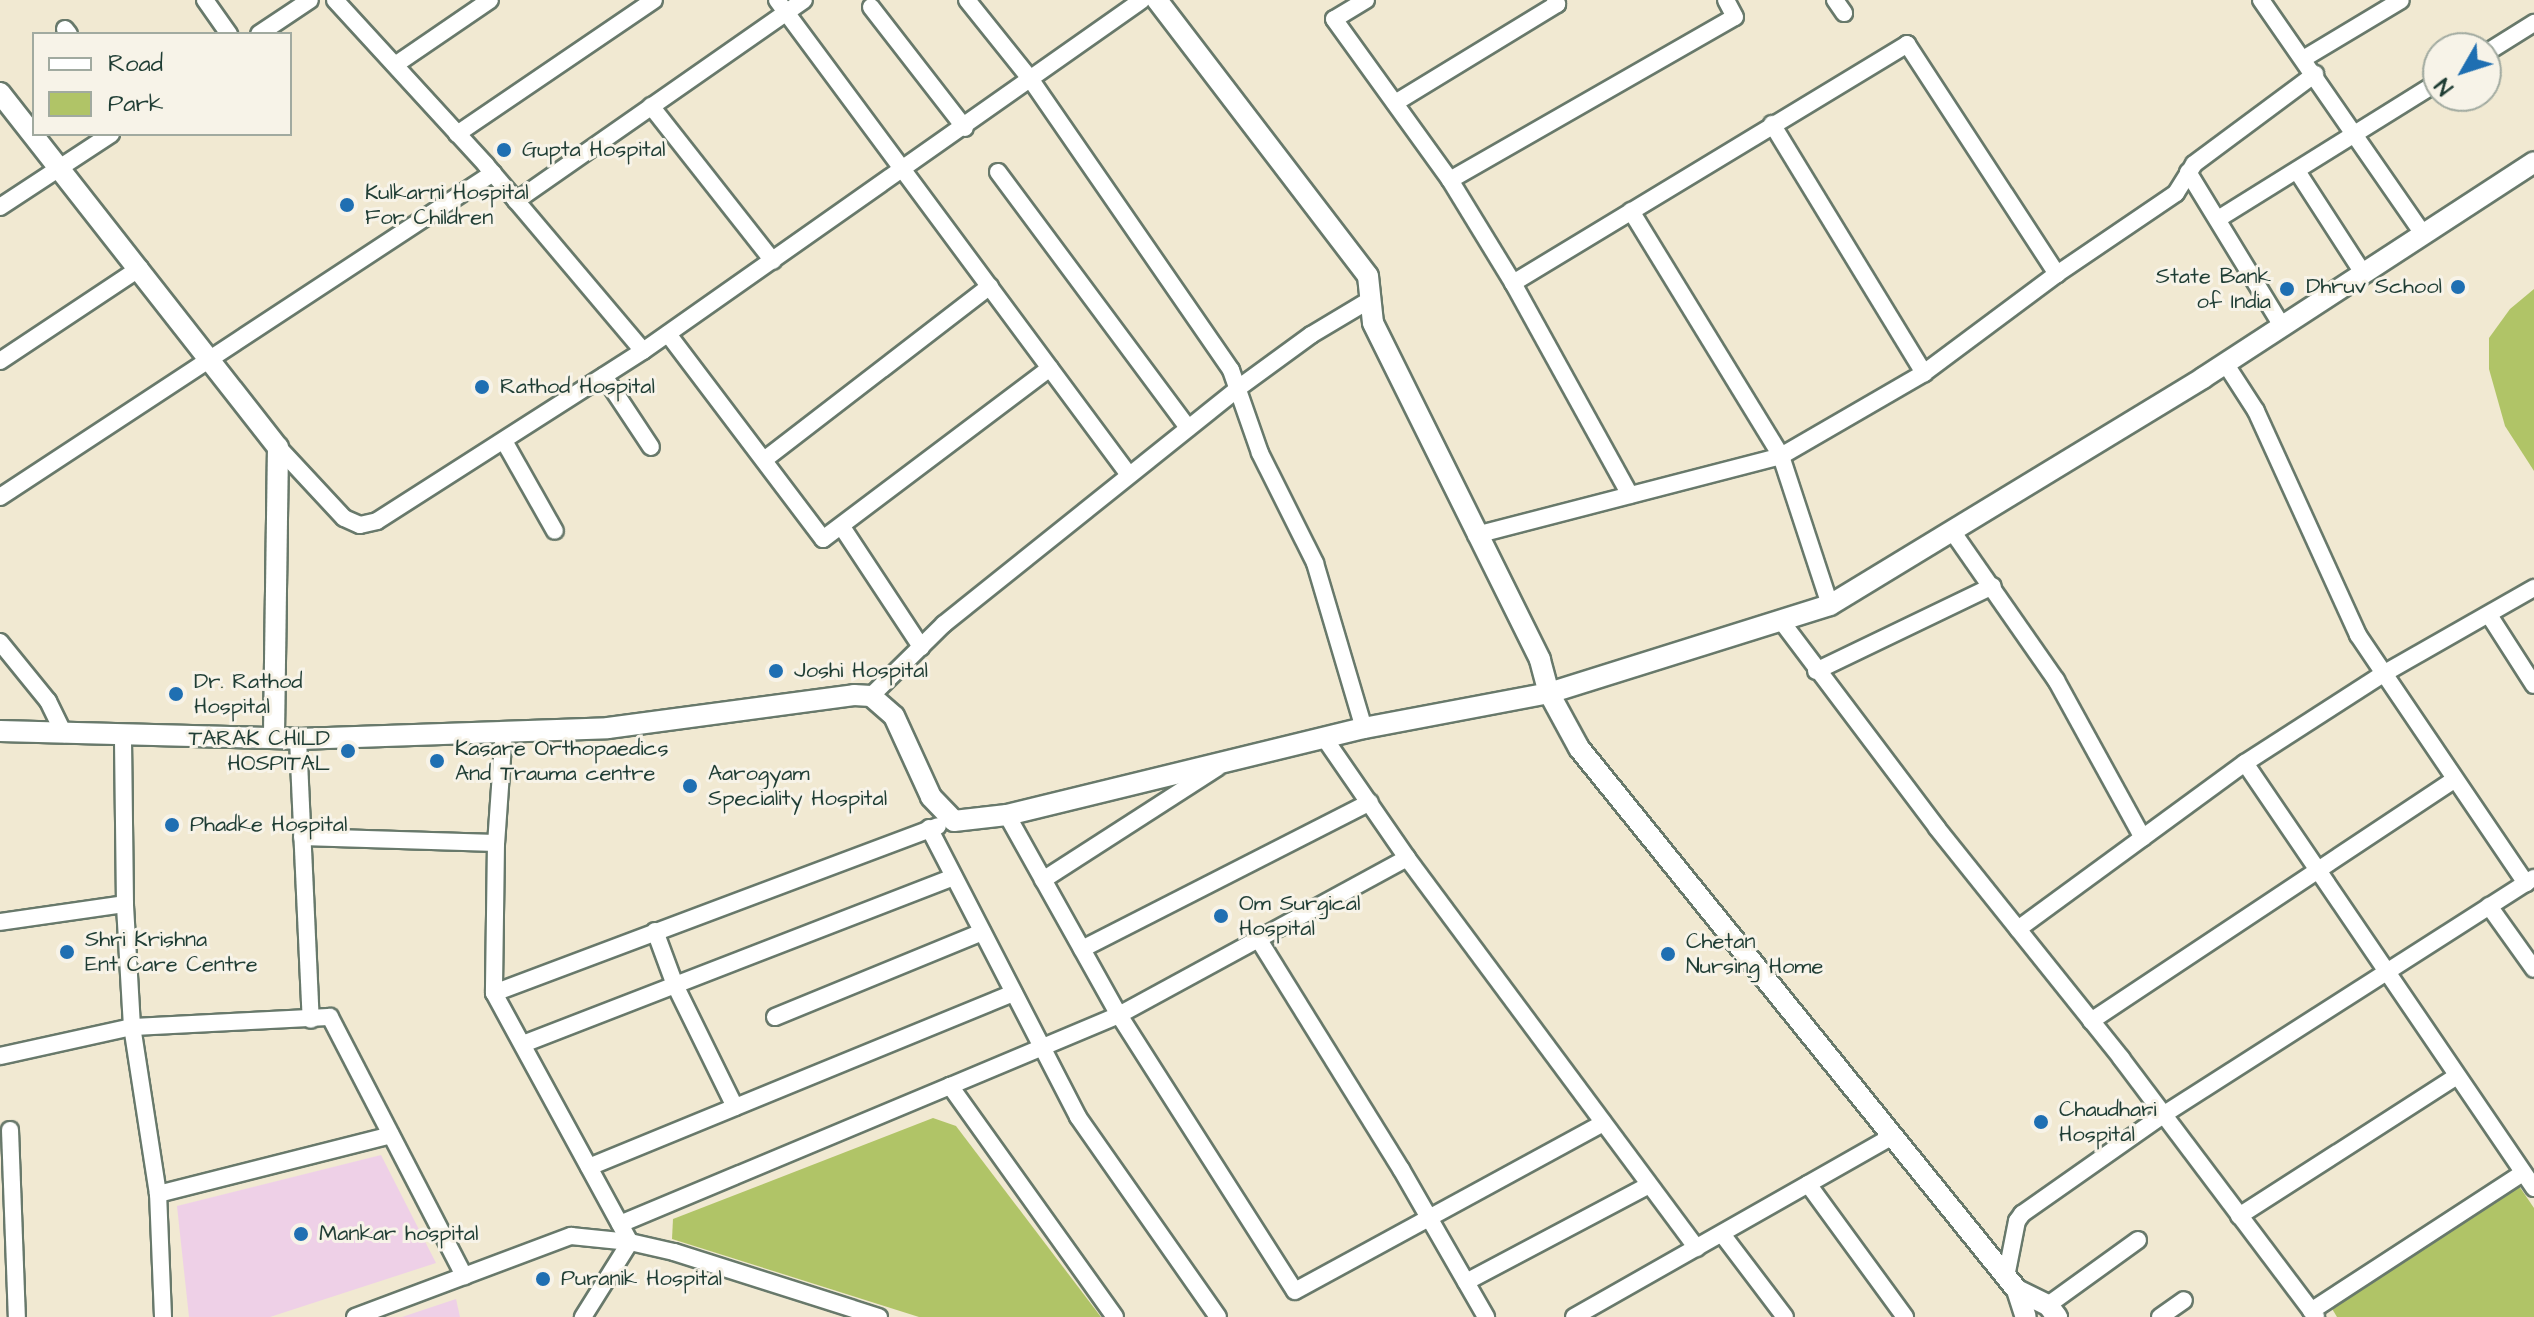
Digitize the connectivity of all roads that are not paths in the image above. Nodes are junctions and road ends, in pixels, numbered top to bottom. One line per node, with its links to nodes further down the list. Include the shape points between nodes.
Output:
1 (205, 0): 18 (street)
2 (310, 0): 19 (street)
3 (335, 0): 22 (street)
4 (490, 0): 22 (street)
5 (654, 0): 33 (street)
6 (804, 0): 15 (street)
7 (967, 0): 24 (street)
8 (1142, 0): 24 (street)
9 (1157, 0): 55 (street, via 1368,276)
10 (1366, 0): 27 (street, via 1334,19)
11 (1726, 0): 43 (street, via 1735,17)
12 (2261, 0): 21 (street)
13 (2401, 0): 21 (street)
14 (1559, 1): 27 (street)
15 (782, 6): 28 (street); 38 (street)
16 (871, 7): 30 (street)
17 (2534, 23): 20 (street)
18 (228, 32)
19 (262, 32)
20 (2502, 43)
21 (2303, 59): 23 (street)
22 (395, 65): 33 (street)
23 (2315, 74): 31 (street); 41 (street)
24 (1031, 80): 30 (street); 65 (street, via 1231,370)
25 (2422, 92): 31 (street)
26 (0, 93): 32 (street)
27 (1395, 103): 43 (street)
28 (651, 106): 44 (street); 49 (street)
29 (1772, 124): 46 (street); 52 (street, via 1907,44); 63 (street)
30 (965, 128): 38 (street)
31 (2356, 132): 39 (street); 48 (street)
32 (32, 134)
33 (457, 134): 42 (street)
34 (34, 136): 37 (street)
35 (108, 136): 37 (street)
36 (2534, 162): 48 (street)
37 (59, 168): 45 (street); 50 (street)
38 (904, 170): 49 (street); 54 (street)
39 (2297, 171): 47 (street); 51 (street)
40 (998, 172): 66 (street)
41 (2188, 172): 47 (street); 52 (street, via 2176,193)
42 (493, 173): 44 (street); 59 (street)
43 (1450, 180): 53 (street)
44 (516, 201): 58 (street)
45 (0, 207)
46 (1631, 211): 53 (street); 70 (street)
47 (2218, 219): 56 (street)
48 (2423, 234): 51 (street)
49 (773, 261): 57 (street)
50 (140, 268): 59 (street); 60 (street)
51 (2363, 273): 56 (street)
52 (2057, 274): 63 (street)
53 (1513, 283): 73 (street)
54 (990, 286): 62 (street); 71 (street)
55 (1368, 301): 65 (street); 78 (street, via 1373,323)
56 (2282, 326): 61 (street)
57 (668, 334): 58 (street); 71 (street)
58 (643, 351): 64 (street)
59 (211, 360): 68 (street); 74 (street)
60 (0, 361)
61 (2225, 363): 77 (street); 87 (street, via 2256,411 2358,635)
62 (1050, 368): 72 (street); 75 (street)
63 (1924, 373): 70 (street)
64 (604, 376): 67 (street); 69 (street)
65 (1237, 389): 66 (street); 91 (street, via 1260,453 1315,563)
66 (1188, 428): 72 (street)
67 (504, 441): 68 (street, via 377,521 360,525 344,518); 76 (street)
68 (278, 447): 96 (street)
69 (651, 447)
70 (1781, 456): 73 (street); 81 (street)
71 (764, 460): 75 (street, via 820,537 826,539)
72 (1129, 475): 85 (street)
73 (1630, 495): 78 (street)
74 (0, 497)
75 (842, 527): 85 (street)
76 (555, 531)
77 (1952, 531): 79 (street); 81 (street)
78 (1476, 535): 89 (street, via 1540,660)
79 (1993, 586): 86 (street); 107 (street, via 2056,680)
80 (2534, 588): 82 (street)
81 (1830, 605): 83 (street)
82 (2489, 615): 87 (street); 88 (street)
83 (1782, 622): 86 (street); 89 (street)
84 (0, 642): 94 (street, via 48,701)
85 (921, 647): 90 (street)
86 (1816, 671): 117 (street)
87 (2383, 674): 99 (street); 101 (street)
88 (2534, 685)
89 (1549, 693): 91 (street); 142 (street, via 1579,748)
90 (871, 696): 92 (street, via 608,728); 104 (street, via 894,716 931,797)
91 (1364, 728): 98 (street)
92 (504, 730): 97 (street); 108 (street)
93 (0, 731): 94 (street)
94 (64, 734): 95 (street)
95 (123, 736): 96 (street); 114 (street)
96 (274, 738): 97 (street)
97 (298, 739): 106 (street)
98 (1325, 739): 100 (street); 102 (street)
99 (2245, 763): 107 (street); 110 (street)
100 (1218, 767): 103 (street); 112 (street)
101 (2454, 780): 110 (street); 113 (street)
102 (1370, 802): 109 (street); 121 (street)
103 (1007, 815): 104 (street); 112 (street)
104 (954, 821): 105 (street)
105 (929, 828): 111 (street); 118 (street)
106 (302, 837): 108 (street); 129 (street)
107 (2143, 838): 117 (street)
108 (496, 843): 125 (street)
109 (1407, 858): 120 (street); 139 (street)
110 (2320, 870): 123 (street); 130 (street)
111 (954, 877): 119 (street); 124 (street)
112 (1043, 880): 121 (street)
113 (2530, 881): 115 (street)
114 (125, 904): 116 (street); 131 (street)
115 (2489, 906): 122 (street); 123 (street)
116 (0, 922)
117 (2018, 929): 130 (street)
118 (655, 931): 124 (street); 125 (street)
119 (982, 932): 126 (street); 128 (street)
120 (1259, 940): 127 (street); 151 (street)
121 (1082, 949): 127 (street)
122 (2534, 969)
123 (2389, 973): 135 (street); 138 (street)
124 (675, 985): 132 (street); 137 (street)
125 (494, 993): 132 (street)
126 (1014, 993): 133 (street); 137 (street)
127 (1119, 1015): 133 (street); 151 (street, via 1295,1291)
128 (775, 1017)
129 (311, 1020): 131 (street); 141 (street, via 330,1017)
130 (2091, 1021): 138 (street)
131 (132, 1027): 134 (street); 148 (street)
132 (523, 1044): 143 (street)
133 (1043, 1046): 136 (street); 171 (street, via 1078,1117)
134 (0, 1056)
135 (2457, 1076): 144 (street); 150 (street)
136 (950, 1086): 152 (street); 170 (street)
137 (735, 1107): 143 (street)
138 (2163, 1115): 150 (street); 159 (street, via 2019,1217)
139 (1603, 1123): 146 (street); 151 (street)
140 (10, 1130): 149 (street)
141 (391, 1135): 148 (street); 157 (street)
142 (1892, 1136): 145 (street); 159 (street)
143 (589, 1167): 152 (street)
144 (2523, 1173): 147 (street); 164 (street)
145 (1808, 1184): 153 (street); 175 (street)
146 (1649, 1185): 156 (street); 158 (street)
147 (2534, 1188)
148 (158, 1194): 166 (street)
149 (6, 1204): 165 (street)
150 (2239, 1216): 164 (street)
151 (1430, 1220): 158 (street)
152 (620, 1224): 155 (street)
153 (1722, 1234): 156 (street); 174 (street)
154 (2138, 1240): 161 (street)
155 (630, 1242): 157 (street, via 571,1236); 162 (street); 168 (street)
156 (1697, 1248): 163 (street)
157 (464, 1276): 167 (street)
158 (1466, 1282): 172 (street)
159 (2012, 1284): 161 (street); 176 (street)
160 (2184, 1300): 177 (street)
161 (2052, 1311)
162 (851, 1312): 169 (street)
163 (1580, 1314): 173 (street)
164 (2313, 1314)
165 (17, 1317)
166 (163, 1317)
167 (355, 1317)
168 (583, 1317)
169 (879, 1317)
170 (1115, 1317)
171 (1218, 1317)
172 (1486, 1317)
173 (1606, 1317)
174 (1785, 1317)
175 (1905, 1317)
176 (2026, 1317)
177 (2160, 1317)

